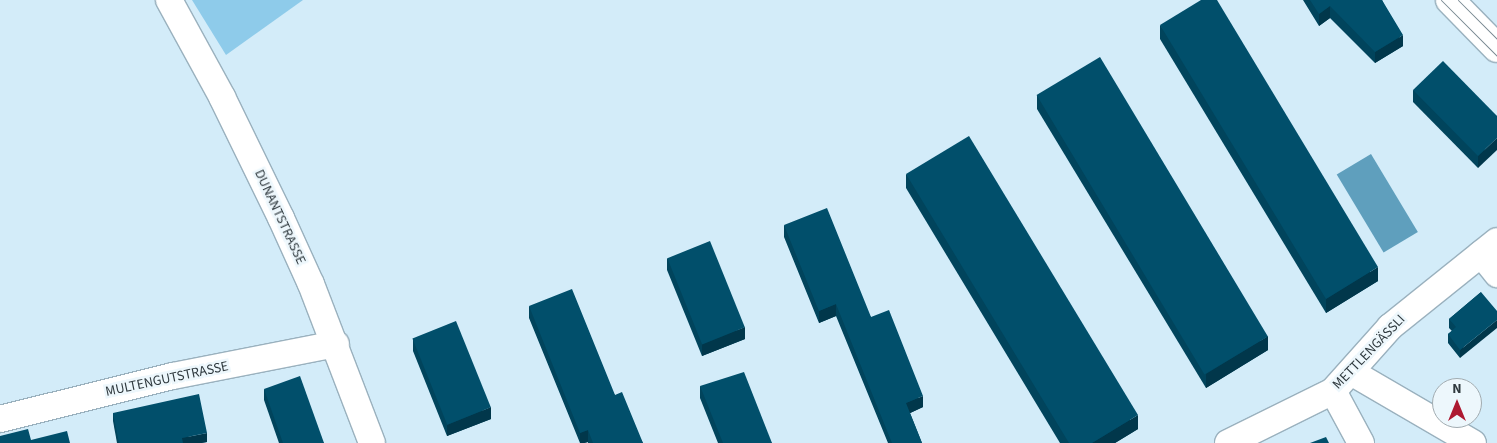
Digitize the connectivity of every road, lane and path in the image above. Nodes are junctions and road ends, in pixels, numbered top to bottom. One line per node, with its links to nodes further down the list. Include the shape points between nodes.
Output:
1 (169, 0): 6 (street, DUNANTSTRASSE, via 222,97 281,218)
2 (1450, 0): 3 (main road)
3 (1497, 48)
4 (1489, 247): 5 (street); 7 (street, METTLENGÄSSLI, via 1390,327)
5 (1497, 274)
6 (336, 344): 9 (street, MULTENGUTSTRASSE, via 173,376); 10 (street, DUNANTSTRASSE)
7 (1351, 372): 8 (street, METTLENGÄSSLI); 13 (street)
8 (1333, 390): 11 (street, METTLENGÄSSLI); 12 (street)
9 (0, 419)
10 (372, 443)
11 (1228, 443)
12 (1361, 443)
13 (1473, 443)

